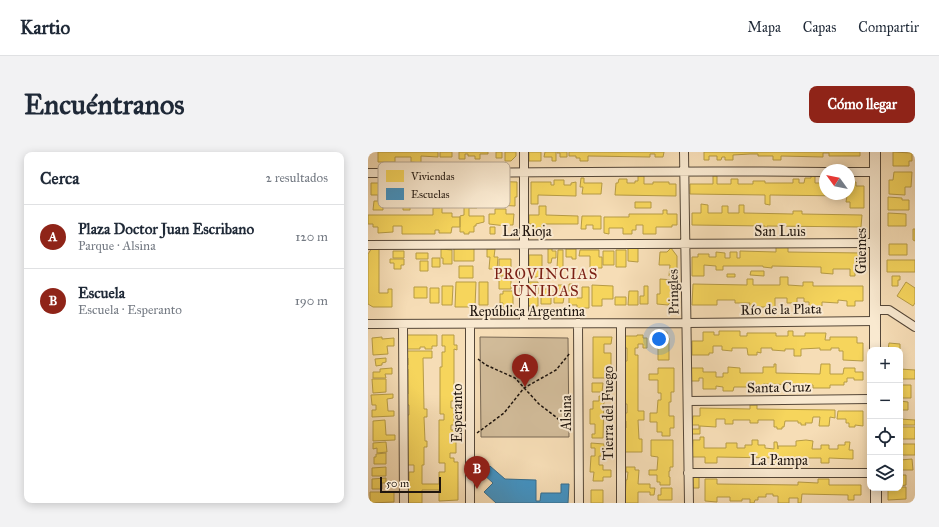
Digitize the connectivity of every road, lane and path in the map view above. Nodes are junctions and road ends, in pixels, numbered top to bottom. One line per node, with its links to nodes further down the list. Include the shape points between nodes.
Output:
1 (524, 152): 9 (street)
2 (684, 152): 4 (street, Pringles)
3 (875, 152): 7 (street, Güemes)
4 (685, 170): 5 (street); 9 (street); 13 (street, Pringles)
5 (819, 172)
6 (855, 172): 7 (street)
7 (875, 172): 10 (street, Güemes)
8 (510, 173): 9 (street)
9 (524, 173): 11 (street)
10 (874, 243): 13 (street, San Luis); 14 (street, Güemes)
11 (524, 244): 12 (street, La Rioja); 13 (street, La Rioja); 16 (street)
12 (368, 245)
13 (685, 245): 18 (street, Pringles)
14 (875, 310): 15 (street, Güemes); 23 (street, via 889,310)
15 (875, 321): 18 (street, Río de la Plata); 25 (street, Güemes)
16 (524, 323): 17 (street, República Argentina); 21 (street, República Argentina)
17 (578, 323): 22 (street, República Argentina); 24 (street, Alsina)
18 (687, 323): 22 (street, República Argentina); 29 (street, Pringles)
19 (368, 324): 20 (street, República Argentina)
20 (402, 324): 21 (street, República Argentina); 35 (street)
21 (470, 324): 26 (street, Esperanto)
22 (620, 324): 38 (street, Tierra del Fuego)
23 (915, 327)
24 (579, 342): 27 (path, via 556,370); 31 (street, Alsina)
25 (875, 347)
26 (470, 354): 27 (path, via 486,365 515,378); 30 (street, Esperanto)
27 (524, 388): 30 (path, via 504,413); 31 (path)
28 (867, 399): 29 (street, Santa Cruz)
29 (688, 401): 32 (street, Pringles)
30 (470, 438): 36 (street, Esperanto)
31 (579, 439): 37 (street, Alsina)
32 (688, 473): 33 (street, La Pampa); 39 (street, Pringles)
33 (867, 473)
34 (876, 491): 40 (street)
35 (404, 503)
36 (470, 503)
37 (579, 503)
38 (621, 503)
39 (688, 503)
40 (876, 503)

